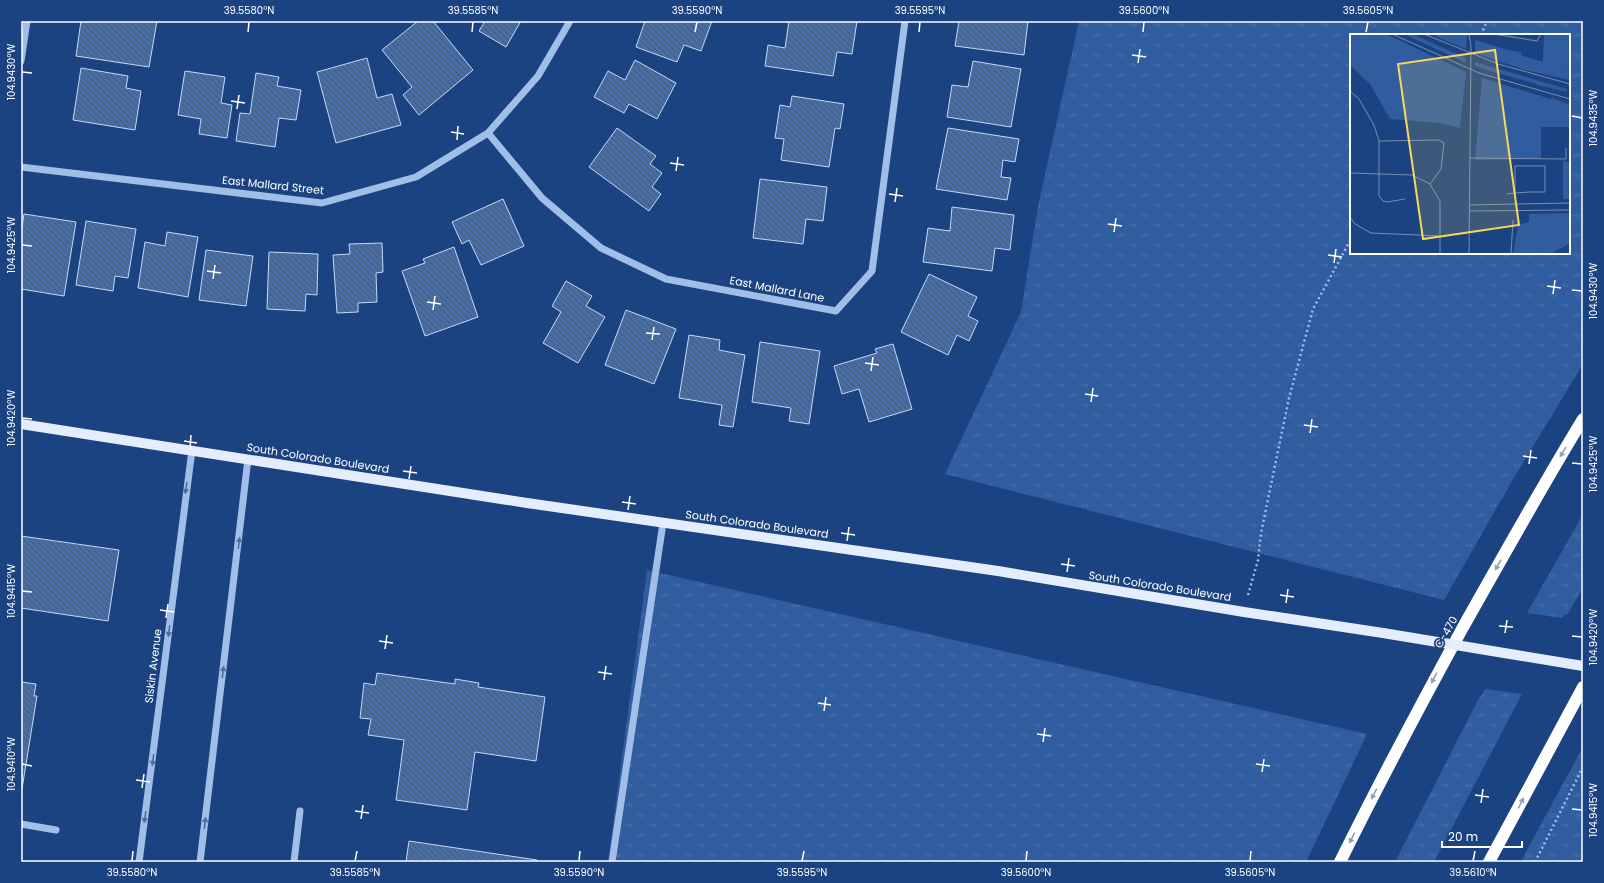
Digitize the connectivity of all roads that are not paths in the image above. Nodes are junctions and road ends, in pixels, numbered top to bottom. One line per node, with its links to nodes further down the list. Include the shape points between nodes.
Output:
1 (27, 21): 4 (street)
2 (570, 21): 5 (street, East Mallard Street, via 538,76)
3 (905, 21): 5 (street, East Mallard Lane, via 872,271 836,312 666,279 601,248 542,198)
4 (21, 61)
5 (488, 133): 6 (street, East Mallard Street, via 416,177 322,203)
6 (21, 166)
7 (1583, 419): 21 (highway, C-470, one-way to 21, via 1440,668)
8 (21, 424): 9 (main road, South Colorado Boulevard)
9 (192, 450): 10 (main road, South Colorado Boulevard); 17 (street, Siskin Avenue, one-way to 17)
10 (248, 459): 11 (main road, South Colorado Boulevard); 18 (street, one-way to 10)
11 (663, 523): 12 (main road, South Colorado Boulevard, bridge, via 998,571); 20 (street)
12 (1583, 666)
13 (1583, 687): 22 (highway, one-way to 13)
14 (300, 811): 19 (street)
15 (21, 824): 16 (street)
16 (56, 830)
17 (139, 862)
18 (200, 862)
19 (294, 862)
20 (612, 862)
21 (1340, 862)
22 (1489, 862)

